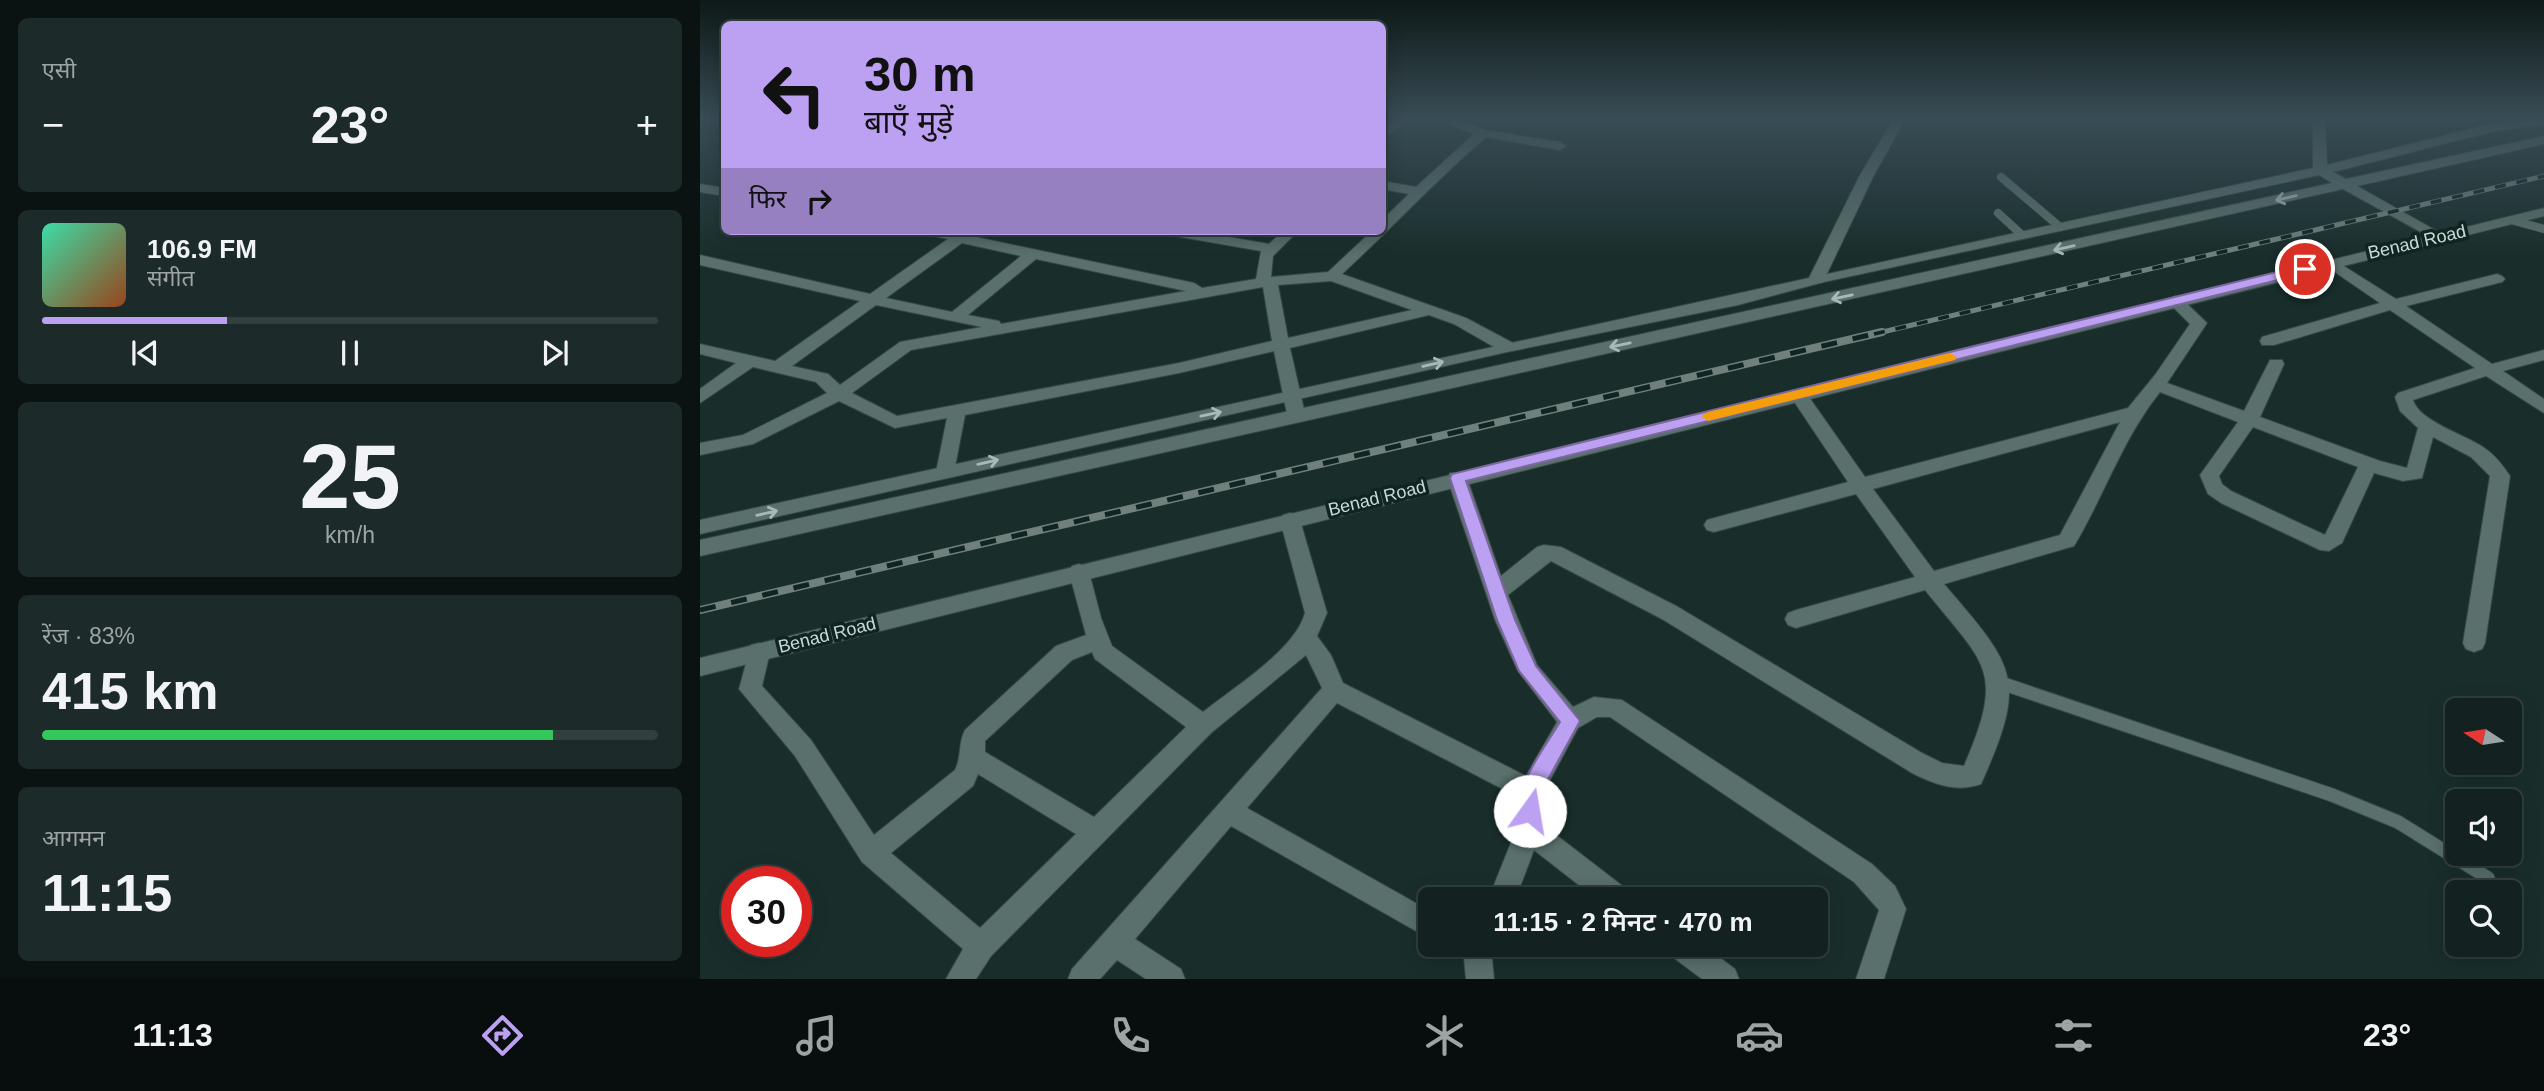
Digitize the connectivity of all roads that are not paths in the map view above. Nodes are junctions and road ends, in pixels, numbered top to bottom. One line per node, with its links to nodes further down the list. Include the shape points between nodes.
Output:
1 (1447, 165): 12 (street)
2 (1873, 165): 32 (street)
3 (2320, 165): 6 (street)
4 (2342, 165): 6 (street)
5 (2435, 165): 8 (street)
6 (2320, 170): 8 (street); 17 (street)
7 (2001, 177): 17 (lane)
8 (2346, 185): 25 (street); 58 (street, one-way to 58)
9 (1386, 187): 12 (street)
10 (700, 188): 11 (street)
11 (721, 192)
12 (1422, 192): 16 (street)
13 (2544, 212): 15 (street, Benad Road)
14 (1998, 213): 24 (lane)
15 (2511, 220): 18 (lane); 25 (street, Benad Road)
16 (1386, 225)
17 (2060, 227): 24 (street)
18 (2544, 229)
19 (964, 235): 35 (street)
20 (968, 235): 27 (street)
21 (1192, 235): 26 (street)
22 (1287, 235): 26 (street)
23 (1376, 235): 30 (street)
24 (2022, 235): 32 (street)
25 (2437, 237): 29 (street, Benad Road)
26 (1273, 249): 33 (street, via 1266,255)
27 (1033, 254): 34 (street); 39 (street)
28 (700, 260): 35 (street)
29 (2332, 263): 36 (street, Benad Road); 37 (street)
30 (1332, 276): 33 (street); 38 (street)
31 (2497, 279): 37 (street)
32 (1816, 280): 43 (street)
33 (1267, 281): 34 (street); 42 (street)
34 (1209, 290): 40 (street)
35 (873, 299): 39 (street); 48 (street)
36 (2175, 301): 50 (street, via 2199,323); 52 (street, Benad Road)
37 (2393, 305): 41 (street); 49 (street)
38 (1432, 310): 42 (street); 43 (street)
39 (955, 318): 40 (street)
40 (1008, 326): 51 (street, via 906,346)
41 (2268, 341)
42 (1280, 344): 53 (street); 56 (street)
43 (1507, 347): 53 (street, one-way to 43)
44 (700, 349): 46 (street)
45 (2544, 355): 49 (street)
46 (752, 360): 48 (street); 54 (street)
47 (2276, 364): 59 (street)
48 (779, 367): 51 (street, via 822,378)
49 (2490, 370): 55 (street); 60 (street, via 2404,397 2406,407)
50 (2157, 385): 57 (street); 59 (street)
51 (839, 394): 56 (street, via 895,422); 61 (street, via 747,440)
52 (1798, 394): 64 (street, Benad Road); 65 (street)
53 (1294, 396): 58 (street); 63 (street, one-way to 53)
54 (700, 397)
55 (2544, 407)
56 (957, 412): 63 (street)
57 (2134, 412): 65 (street); 71 (street, via 2067,541)
58 (1296, 414): 69 (street)
59 (2250, 418): 62 (street); 62 (street, via 2209,475 2210,483 2228,498 2320,542 2335,538 2364,471)
60 (2427, 426): 62 (street, via 2415,473 2403,475); 76 (street, via 2486,458 2500,476)
61 (700, 449)
62 (2374, 466)
63 (945, 472): 68 (street, one-way to 63)
64 (1457, 478): 66 (street, Benad Road); 72 (street)
65 (1861, 485): 67 (street); 71 (street)
66 (1290, 520): 70 (street, Benad Road); 74 (street, via 1316,613)
67 (1714, 526)
68 (700, 527)
69 (700, 548)
70 (1079, 572): 75 (street); 77 (street, Benad Road)
71 (1929, 580): 73 (street); 79 (street, via 1989,656)
72 (1498, 591): 79 (street, via 1544,553 1566,557 1670,613 1941,776 1972,776 1995,712); 81 (street, via 1529,671)
73 (1796, 619)
74 (1306, 638): 80 (street, via 1323,662); 82 (street)
75 (1099, 639): 82 (street, via 1104,652); 83 (street, via 1064,653 973,737)
76 (2474, 643)
77 (760, 652): 78 (street, Benad Road); 88 (street, via 750,689 803,748)
78 (700, 667)
79 (1998, 682): 89 (lane, via 2332,795 2398,822)
80 (1334, 690): 84 (street); 85 (street)
81 (1570, 721): 84 (street); 102 (street, via 1594,707 1614,707 1863,873 1886,895 1893,909)
82 (1203, 726): 87 (street)
83 (973, 758): 87 (street); 88 (street, via 964,778)
84 (1531, 791): 86 (street)
85 (1228, 811): 92 (street); 93 (street)
86 (1529, 830): 90 (street); 91 (street)
87 (1095, 832): 94 (street)
88 (871, 853): 94 (street)
89 (2488, 878)
90 (1506, 887)
91 (1603, 887)
92 (1418, 919)
93 (1115, 942): 98 (street); 99 (street)
94 (981, 946): 97 (street)
95 (1478, 957): 100 (street)
96 (1697, 957): 101 (street)
97 (960, 979)
98 (1082, 979)
99 (1171, 979)
100 (1480, 979)
101 (1725, 979)
102 (1870, 979)

